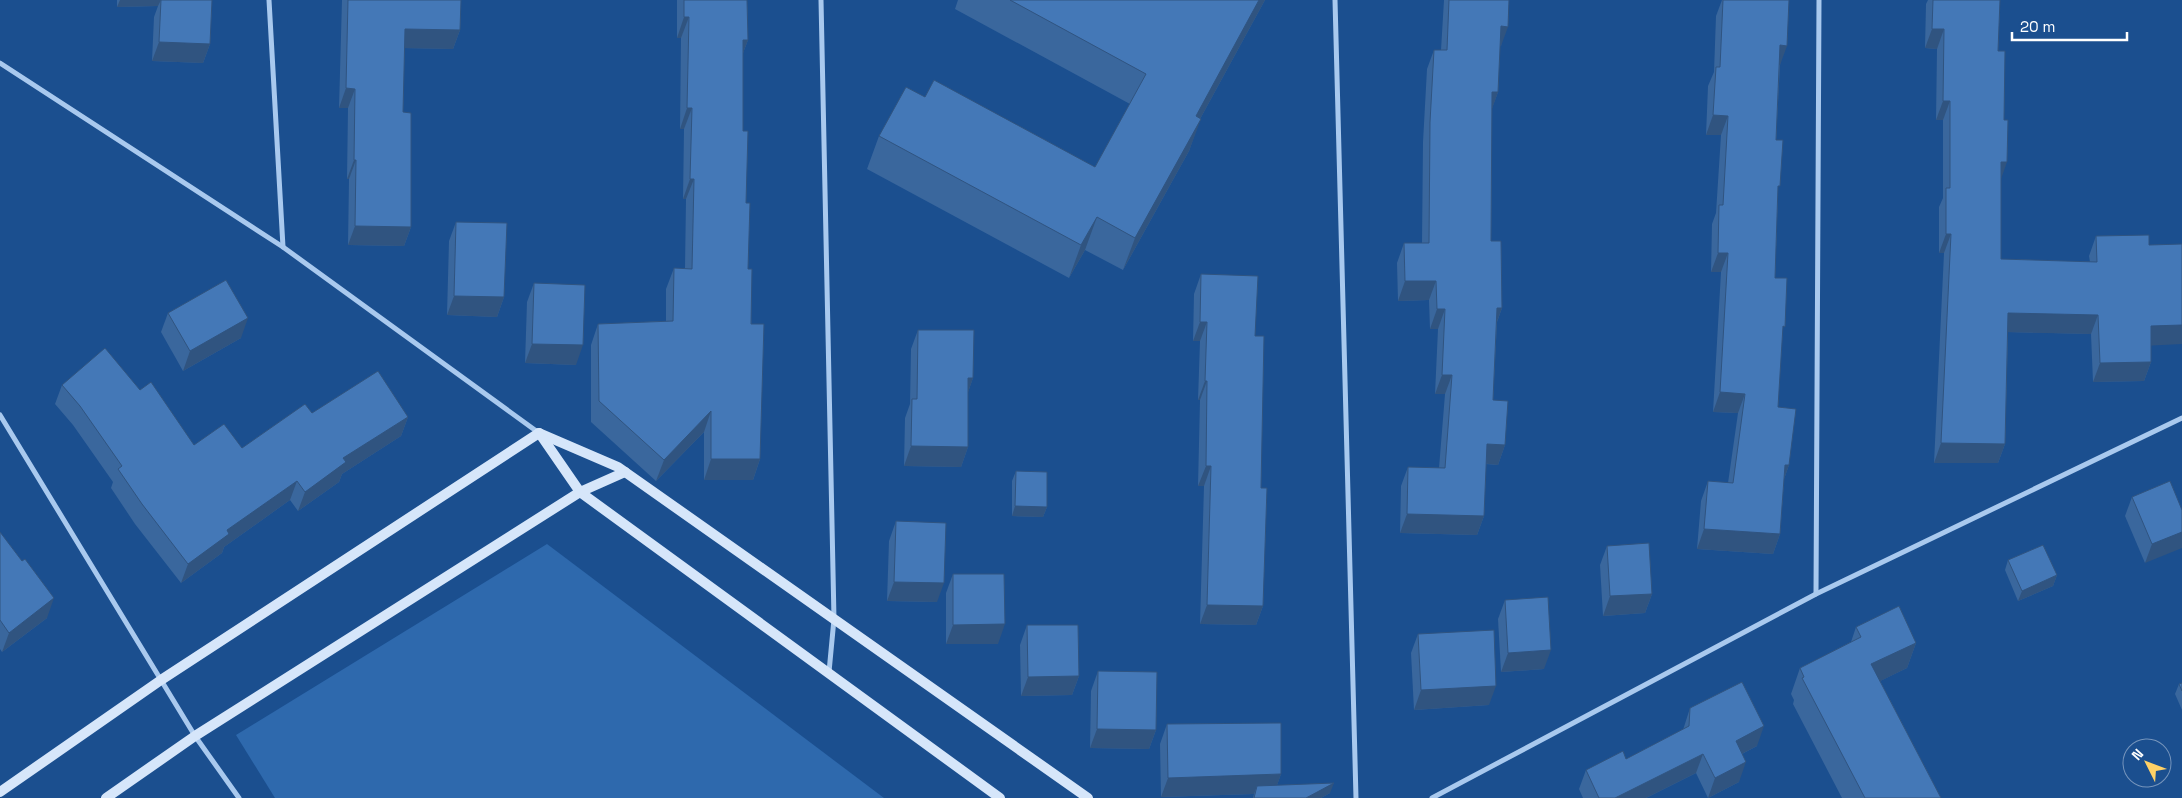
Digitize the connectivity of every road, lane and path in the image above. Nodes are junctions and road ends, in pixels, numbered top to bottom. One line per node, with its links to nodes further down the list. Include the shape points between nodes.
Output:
1 (269, 0): 6 (street)
2 (821, 0): 13 (street)
3 (1335, 0): 22 (street)
4 (1819, 0): 12 (street)
5 (0, 63): 6 (street)
6 (283, 247): 9 (street)
7 (0, 415): 15 (street)
8 (2182, 418): 12 (street)
9 (539, 433): 10 (street); 11 (street); 15 (street)
10 (625, 472): 11 (street); 13 (street)
11 (580, 492): 14 (street); 16 (street)
12 (1816, 594): 23 (street)
13 (834, 619): 14 (street); 21 (street)
14 (829, 673): 20 (street)
15 (161, 680): 16 (street); 17 (street)
16 (195, 736): 18 (street); 19 (street)
17 (0, 792)
18 (106, 798)
19 (238, 798)
20 (1000, 798)
21 (1088, 798)
22 (1356, 798)
23 (1432, 798)

